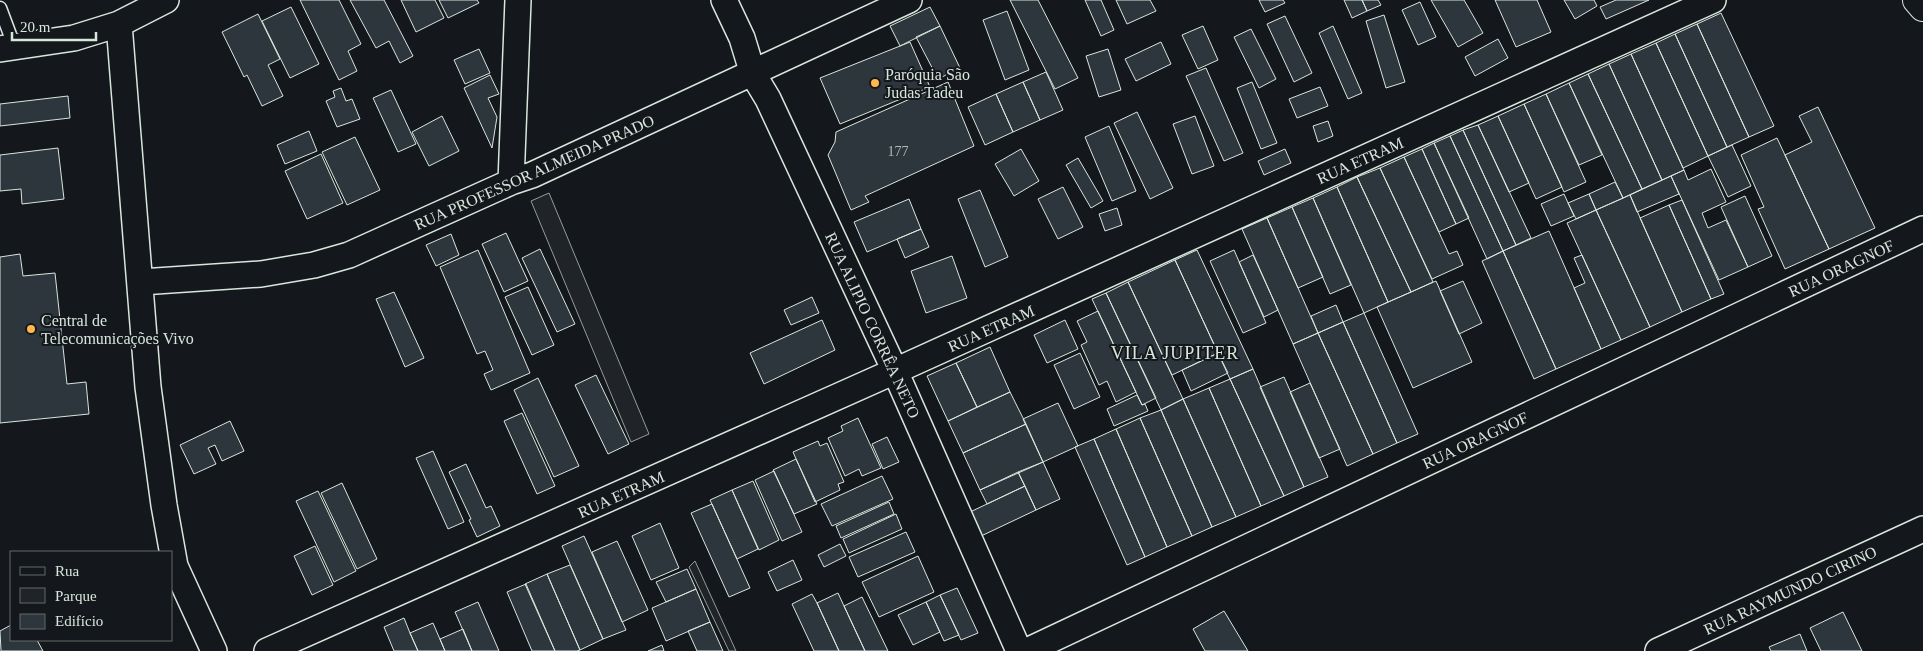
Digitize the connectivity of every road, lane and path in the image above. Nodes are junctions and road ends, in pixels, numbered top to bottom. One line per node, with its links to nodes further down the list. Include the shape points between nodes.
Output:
1 (166, 0): 9 (street)
2 (518, 0): 12 (street)
3 (724, 0): 11 (street, RUA ALIPIO CORRÊA NETO, via 742,38)
4 (909, 0): 11 (street, RUA PROFESSOR ALMEIDA PRADO)
5 (1712, 0): 15 (street, RUA ETRAM)
6 (1917, 0): 7 (highway)
7 (1923, 7)
8 (0, 8): 10 (lane)
9 (119, 24): 10 (street, via 74,38); 14 (street)
10 (8, 48)
11 (753, 74): 12 (street, RUA PROFESSOR ALMEIDA PRADO); 15 (street, RUA ALIPIO CORRÊA NETO, via 768,99)
12 (511, 182): 14 (street, RUA PROFESSOR ALMEIDA PRADO, via 349,255 314,265 261,274)
13 (1923, 229): 20 (street, RUA ORAGNOF)
14 (141, 282): 17 (street, via 148,387 175,566)
15 (895, 371): 18 (street, RUA ETRAM); 19 (street, RUA ALIPIO CORRÊA NETO)
16 (1923, 529): 21 (street, RUA RAYMUNDO CIRINO)
17 (214, 651)
18 (267, 651)
19 (1019, 651)
20 (1027, 651)
21 (1658, 651)

